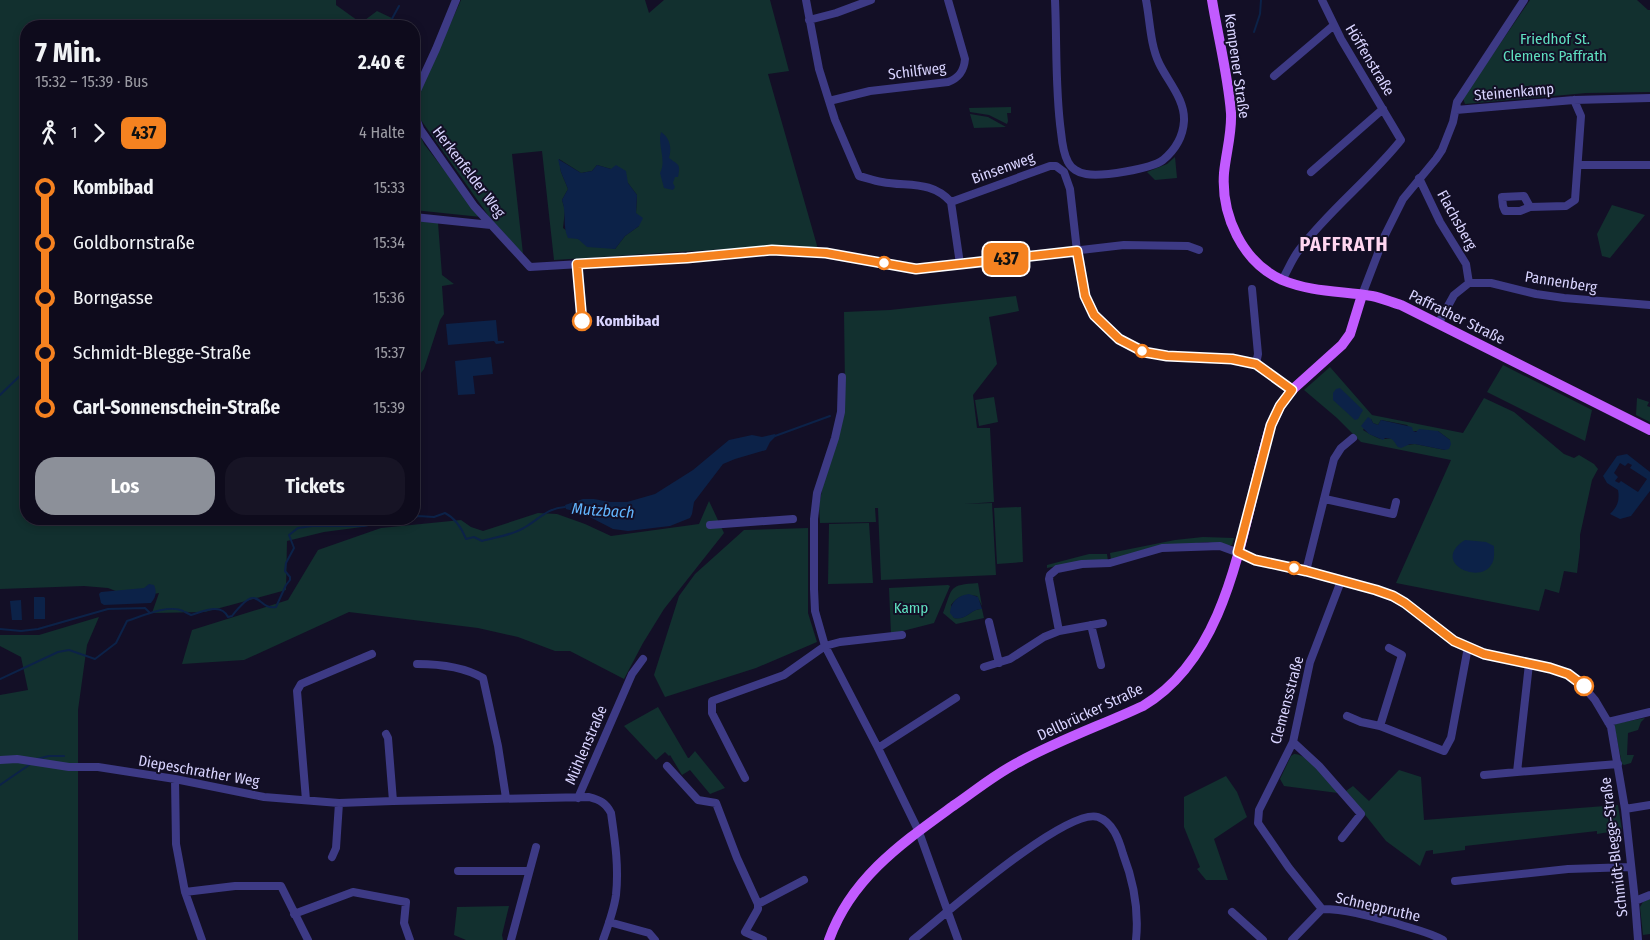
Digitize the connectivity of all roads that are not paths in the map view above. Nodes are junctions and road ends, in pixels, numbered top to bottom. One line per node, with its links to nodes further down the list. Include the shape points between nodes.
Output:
1 (456, 0): 13 (street)
2 (806, 0): 10 (street)
3 (871, 0): 10 (street)
4 (948, 0): 16 (street, Schilfweg, via 965,59 958,78 870,91)
5 (1055, 0): 22 (street, via 1059,118)
6 (1146, 0): 22 (street, Binsenweg, via 1159,62 1182,105 1183,128 1176,147 1161,162 1132,170 1087,174)
7 (1212, 0): 31 (main road, Kempener Straße, via 1231,114 1224,184 1226,200 1236,236)
8 (1322, 0): 11 (street, Höffenstraße)
9 (1524, 0): 18 (street, via 1457,102)
10 (809, 20): 16 (street)
11 (1334, 25): 12 (street, Höffenstraße); 17 (street, Höffenstraße)
12 (1274, 76)
13 (420, 84)
14 (1650, 98): 15 (street, Steinenkamp)
15 (1574, 100): 18 (street, Steinenkamp); 21 (street, Steinenkamp, via 1582,116)
16 (829, 101): 25 (street, via 859,176 931,188)
17 (1383, 109): 23 (street, Höffenstraße); 33 (street, Höffenstraße, via 1401,140 1315,230)
18 (1456, 110): 24 (street, via 1442,150)
19 (420, 129): 28 (street, Herkenfelder Weg)
20 (1650, 165): 21 (street)
21 (1578, 166): 26 (street, Steinenkamp, via 1575,200 1570,205)
22 (1067, 169): 25 (street, Binsenweg, via 1050,166); 30 (street)
23 (1312, 172)
24 (1419, 178): 34 (street, Flachsberg, via 1440,222 1466,264); 36 (street, via 1392,221)
25 (951, 202): 32 (street)
26 (1530, 207)
27 (420, 218): 28 (street)
28 (491, 225): 32 (street, Herkenfelder Weg, via 530,267 772,250 826,253 916,269)
29 (1199, 250): 30 (street, via 1188,246 1124,245)
30 (1077, 251): 32 (street); 39 (street, via 1085,296 1094,315 1119,339 1144,352)
31 (1248, 252): 33 (main road, Paffrather Straße, via 1261,266)
32 (960, 264)
33 (1282, 280): 36 (main road, Paffrather Straße, via 1307,288)
34 (1469, 283): 37 (street, Pannenberg, via 1491,283 1564,298); 38 (street, via 1454,294)
35 (1252, 289): 39 (street, via 1258,354)
36 (1362, 295): 38 (main road, Paffrather Straße, via 1401,305); 41 (main road, Dellbrücker Straße, via 1350,334 1342,345)
37 (1650, 305)
38 (1438, 324): 42 (main road, Paffrather Straße)
39 (1256, 364): 41 (street)
40 (842, 377): 56 (street, via 841,412 817,493 814,518 815,611)
41 (1292, 390): 48 (main road, Dellbrücker Straße, via 1271,425)
42 (1650, 430)
43 (1353, 438): 44 (street, via 1334,459)
44 (1325, 499): 45 (street, via 1393,514); 49 (street)
45 (1396, 502)
46 (793, 519): 47 (street)
47 (710, 525)
48 (1238, 552): 49 (street, Schmidt-Blegge-Straße, via 1255,560); 54 (street, Schmidt-Blegge-Straße, via 1220,546 1162,548 1110,563 1057,569 1049,579); 89 (main road, Dellbrücker Straße, via 1227,591 1206,637 1183,674 1170,686 1143,706 997,774)
49 (1306, 571): 50 (street, Schmidt-Blegge-Straße)
50 (1341, 581): 57 (street, Schmidt-Blegge-Straße, via 1393,596 1443,634); 72 (street, Clemensstraße, via 1310,662)
51 (989, 622): 61 (street)
52 (1102, 623): 53 (street)
53 (1091, 625): 54 (street); 64 (street)
54 (1059, 632): 61 (street)
55 (902, 635): 56 (street)
56 (825, 646): 73 (street); 79 (street, via 784,675 712,701 712,713)
57 (1468, 647): 63 (street, Schmidt-Blegge-Straße); 70 (street, via 1450,738 1444,751)
58 (1389, 648): 70 (street, via 1402,655)
59 (372, 654): 83 (street, via 301,684 297,691)
60 (642, 659): 82 (street, Mühlenstraße, via 632,674)
61 (999, 663): 65 (street)
62 (417, 664): 81 (street, via 470,671 483,678)
63 (1529, 664): 69 (street, Schmidt-Blegge-Straße, via 1568,674 1584,686); 77 (street)
64 (1101, 665)
65 (984, 667)
66 (956, 698): 73 (street)
67 (1650, 712): 69 (street)
68 (1347, 716): 70 (street)
69 (1608, 722): 75 (street, Schmidt-Blegge-Straße)
70 (1380, 726)
71 (386, 734): 84 (street)
72 (1293, 742): 88 (street, Clemensstraße, via 1259,810); 90 (street, via 1361,814)
73 (878, 748): 89 (street)
74 (0, 760): 80 (street, Diepeschrather Weg, via 98,767)
75 (1618, 764): 77 (street); 87 (street, Schmidt-Blegge-Straße)
76 (667, 766): 101 (street, via 698,800 716,804)
77 (1516, 772): 78 (street)
78 (1484, 776)
79 (745, 778)
80 (175, 779): 83 (street, Diepeschrather Weg, via 264,797); 98 (street, via 176,844)
81 (506, 798): 82 (street, Diepeschrather Weg); 84 (street, Diepeschrather Weg)
82 (578, 798): 106 (street, Mühlenstraße, via 601,801 611,813 617,860 616,896)
83 (306, 800): 85 (street, Diepeschrather Weg)
84 (393, 801): 85 (street, Diepeschrather Weg)
85 (339, 804): 92 (street, via 336,848)
86 (1650, 805): 87 (street)
87 (1625, 809): 93 (street, Schmidt-Blegge-Straße)
88 (1258, 823): 102 (street, Schneppruthe)
89 (919, 832): 103 (street); 114 (main road, Dellbrücker Straße, via 859,885 841,911)
90 (1342, 838)
91 (536, 847): 95 (street)
92 (332, 857)
93 (1631, 867): 97 (street, via 1568,869); 100 (street, Schmidt-Blegge-Straße)
94 (458, 871): 95 (street)
95 (529, 871): 110 (street)
96 (804, 880): 101 (street)
97 (1455, 881)
98 (185, 892): 105 (street, via 235,886 280,886); 107 (street)
99 (1650, 896): 100 (street)
100 (1635, 901): 121 (street, Schmidt-Blegge-Straße)
101 (758, 904): 113 (street, via 745,932)
102 (1322, 908): 119 (street); 120 (street, Schneppruthe, via 1370,916 1432,934)
103 (947, 911): 115 (street); 116 (street); 117 (street, via 1040,840 1070,822 1092,816 1104,820 1114,831 1125,859 1136,909)
104 (1232, 912): 118 (street)
105 (294, 914): 108 (street); 109 (street, via 353,892 398,900 406,902 404,923)
106 (610, 922): 111 (street, Mühlenstraße); 112 (street, via 650,933)
107 (202, 940)
108 (308, 940)
109 (410, 940)
110 (510, 940)
111 (603, 940)
112 (655, 940)
113 (763, 940)
114 (829, 940)
115 (913, 940)
116 (958, 940)
117 (1136, 940)
118 (1263, 940)
119 (1292, 940)
120 (1442, 940)
121 (1638, 940)

